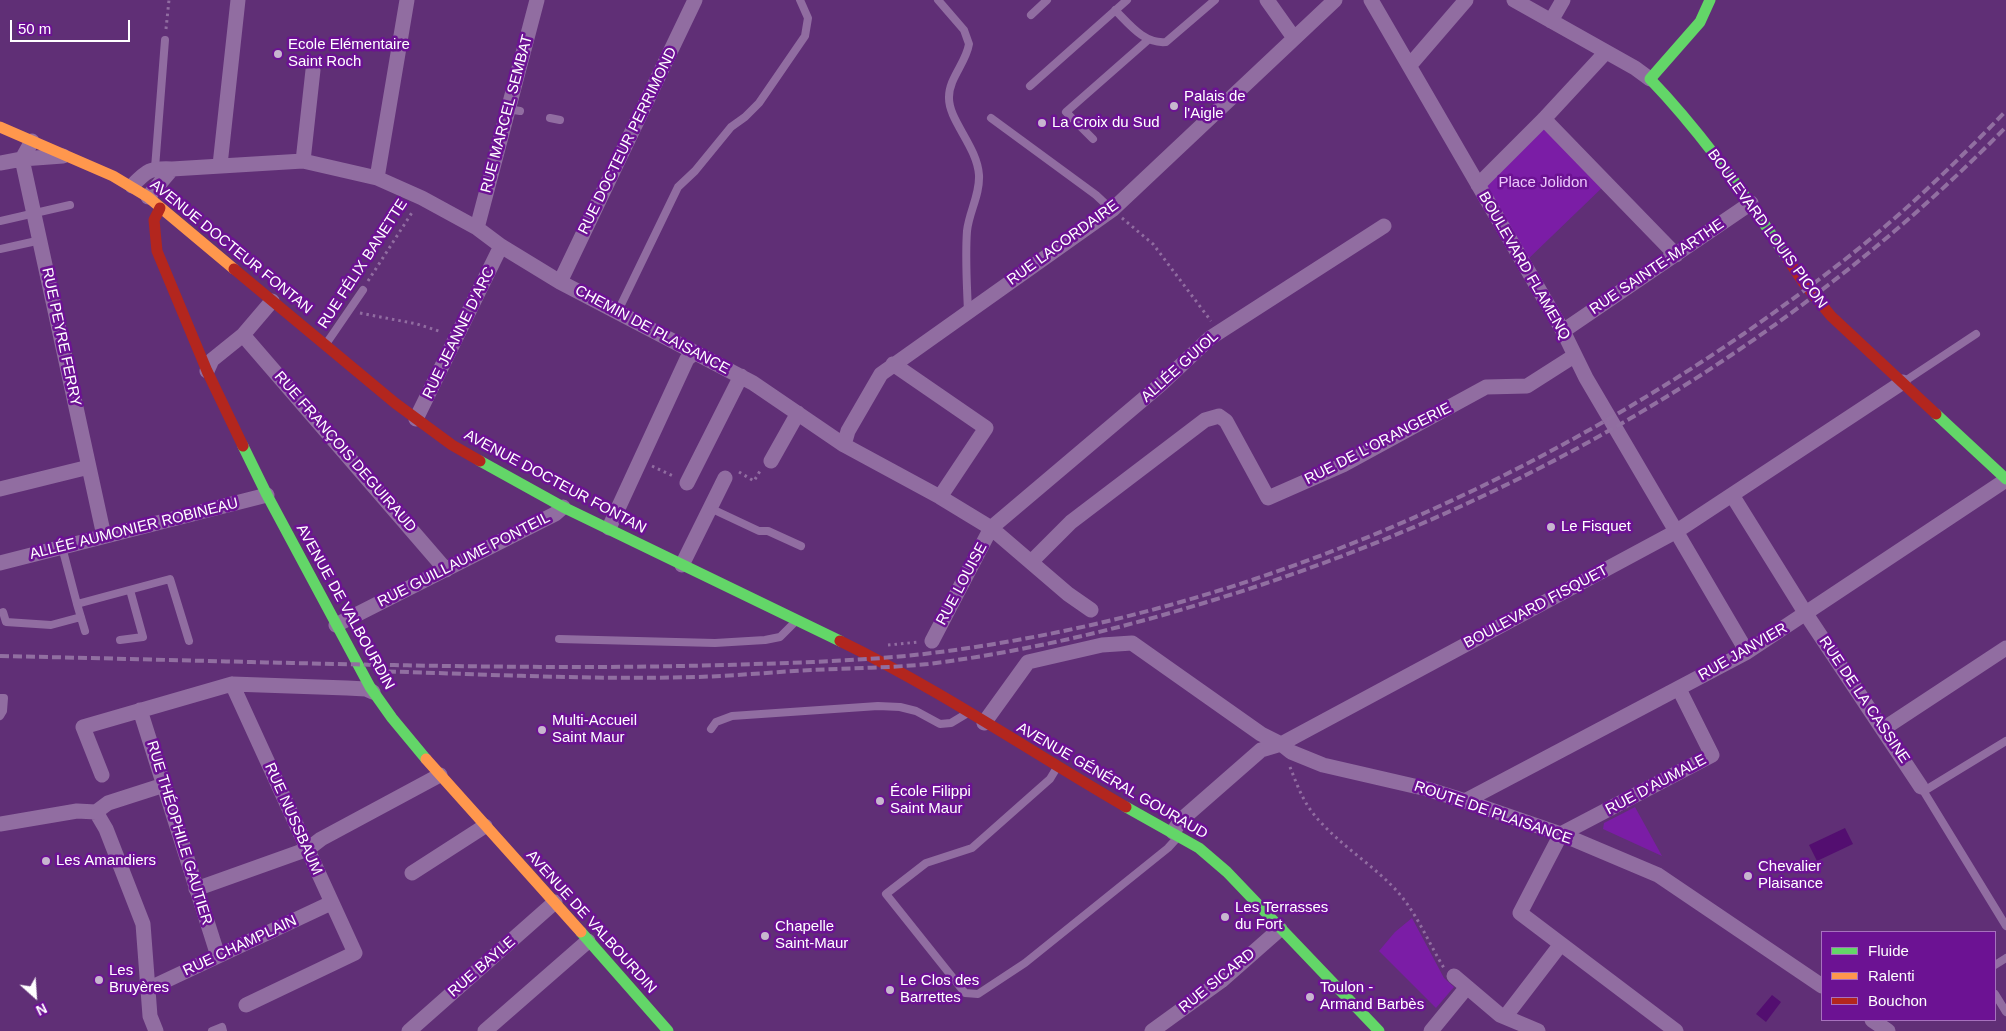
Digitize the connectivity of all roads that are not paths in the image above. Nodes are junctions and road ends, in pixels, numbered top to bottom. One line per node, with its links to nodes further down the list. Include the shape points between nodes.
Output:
1 (238, 0): 39 (street)
2 (407, 0): 42 (street)
3 (537, 0): 53 (street, RUE MARCEL SEMBAT, via 514,110)
4 (695, 0): 58 (street, RUE DOCTEUR PERRIMOND)
5 (800, 0): 61 (lane, via 808,18 805,36 759,103 727,131 678,187)
6 (938, 0): 62 (lane, via 964,30 969,44 948,94 949,104 973,152 979,176 967,231)
7 (1047, 0): 18 (lane)
8 (1127, 0): 17 (lane)
9 (1215, 0): 22 (lane, via 1166,42)
10 (1266, 0): 20 (street)
11 (1335, 0): 20 (street, RUE LACORDAIRE)
12 (1371, 0): 24 (street, BOULEVARD FLAMENQ)
13 (1466, 0): 24 (street)
14 (1514, 0): 19 (street, BOULEVARD LOUIS PICON)
15 (1563, 0): 19 (street)
16 (1710, 0): 26 (main road, via 1700,22)
17 (1115, 10): 22 (lane); 27 (lane)
18 (1031, 15)
19 (1551, 21): 23 (street, BOULEVARD LOUIS PICON)
20 (1294, 38): 49 (street, RUE LACORDAIRE)
21 (165, 40): 40 (lane)
22 (1148, 40): 33 (lane, via 1066,112)
23 (1606, 52): 26 (street, BOULEVARD LOUIS PICON); 30 (street)
24 (1410, 65): 43 (street, BOULEVARD FLAMENQ)
25 (313, 70): 37 (street)
26 (1650, 79): 46 (main road, BOULEVARD LOUIS PICON, via 1677,107)
27 (1030, 86)
28 (550, 118): 31 (lane)
29 (991, 118): 49 (lane)
30 (1544, 119): 43 (street); 57 (street)
31 (560, 120)
32 (0, 127): 34 (main road, AVENUE DOCTEUR FONTAN)
33 (1093, 139)
34 (32, 141): 35 (main road, AVENUE DOCTEUR FONTAN); 36 (street)
35 (66, 156): 36 (street); 44 (main road, AVENUE DOCTEUR FONTAN)
36 (22, 159): 38 (street); 50 (street, RUE PEYRE FERRY)
37 (303, 161): 39 (street, CHEMIN DE PLAISANCE); 42 (street, CHEMIN DE PLAISANCE)
38 (0, 162)
39 (220, 165): 41 (street, CHEMIN DE PLAISANCE)
40 (154, 168): 41 (street, CHEMIN DE PLAISANCE); 44 (street)
41 (172, 169): 45 (street)
42 (377, 178): 53 (street, CHEMIN DE PLAISANCE)
43 (1478, 185): 63 (street, BOULEVARD FLAMENQ)
44 (132, 186): 45 (main road, AVENUE DOCTEUR FONTAN)
45 (148, 197): 48 (main road, AVENUE DOCTEUR FONTAN)
46 (1751, 203): 57 (street, RUE SAINTE-MARTHE); 72 (main road, BOULEVARD LOUIS PICON, via 1818,302)
47 (70, 205): 50 (lane)
48 (160, 208): 60 (main road, AVENUE DOCTEUR FONTAN); 70 (main road, AVENUE DE VALBOURDIN, via 154,220 157,251)
49 (1112, 210): 62 (street, RUE LACORDAIRE)
50 (35, 213): 51 (lane); 54 (street, RUE PEYRE FERRY)
51 (0, 221)
52 (1384, 226): 88 (street, ALLÉE GUIOL, via 1218,331 1160,385)
53 (477, 228): 55 (street, CHEMIN DE PLAISANCE)
54 (41, 240): 56 (lane); 77 (street, RUE PEYRE FERRY)
55 (501, 246): 58 (street, CHEMIN DE PLAISANCE); 74 (street, RUE JEANNE D'ARC)
56 (0, 249)
57 (1676, 255): 63 (street, RUE SAINTE-MARTHE)
58 (560, 282): 61 (street, CHEMIN DE PLAISANCE)
59 (363, 290): 66 (lane, RUE FÉLIX BANETTE)
60 (272, 301): 65 (street); 66 (main road, AVENUE DOCTEUR FONTAN)
61 (618, 312): 67 (street, CHEMIN DE PLAISANCE)
62 (968, 312): 69 (street, RUE LACORDAIRE)
63 (1563, 331): 68 (street, BOULEVARD FLAMENQ)
64 (1976, 334): 72 (lane)
65 (243, 335): 70 (street, via 212,360); 96 (street, RUE FRANÇOIS DEGUIRAUD)
66 (326, 344): 74 (main road, AVENUE DOCTEUR FONTAN)
67 (694, 352): 71 (street, CHEMIN DE PLAISANCE); 87 (street, via 687,359)
68 (1574, 356): 89 (street, BOULEVARD FLAMENQ); 93 (street, RUE DE L'ORANGERIE, via 1527,386 1486,387 1343,465 1268,498 1226,421 1219,416 1205,420 1071,522)
69 (893, 364): 75 (street, RUE LACORDAIRE, via 881,374 848,431); 84 (street, via 986,428)
70 (207, 371): 83 (main road, AVENUE DE VALBOURDIN)
71 (741, 376): 73 (street, CHEMIN DE PLAISANCE); 80 (street)
72 (1903, 382): 79 (main road, BOULEVARD LOUIS PICON); 82 (street, BOULEVARD FISQUET)
73 (798, 413): 75 (street, CHEMIN DE PLAISANCE); 76 (street)
74 (416, 419): 85 (main road, AVENUE DOCTEUR FONTAN, via 452,445)
75 (844, 445): 84 (street, CHEMIN DE PLAISANCE)
76 (771, 462)
77 (89, 467): 81 (street); 90 (street, RUE PEYRE FERRY)
78 (724, 478): 86 (street)
79 (2006, 480): 101 (street, RUE JANVIER)
80 (687, 483)
81 (0, 489)
82 (1732, 495): 89 (street, BOULEVARD FISQUET); 101 (street, RUE DE LA CASSINE)
83 (267, 496): 90 (street, ALLÉE AUMONIER ROBINEAU); 105 (main road, AVENUE DE VALBOURDIN)
84 (940, 497): 88 (street, CHEMIN DE PLAISANCE)
85 (563, 506): 87 (main road, AVENUE DOCTEUR FONTAN); 96 (street, RUE GUILLAUME PONTEIL, via 555,514)
86 (710, 508): 91 (lane); 95 (street)
87 (609, 528): 95 (main road, AVENUE DOCTEUR FONTAN)
88 (991, 528): 93 (street, CHEMIN DE PLAISANCE); 109 (street, RUE LOUISE)
89 (1677, 531): 111 (street, BOULEVARD FLAMENQ); 124 (street, BOULEVARD FISQUET)
90 (104, 536): 92 (street, ALLÉE AUMONIER ROBINEAU)
91 (801, 546)
92 (62, 547): 94 (street, ALLÉE AUMONIER ROBINEAU); 98 (lane)
93 (1031, 562): 99 (street, CHEMIN DE PLAISANCE)
94 (0, 563)
95 (682, 565): 103 (main road, AVENUE DOCTEUR FONTAN)
96 (446, 570): 105 (street, RUE GUILLAUME PONTEIL)
97 (130, 590): 98 (lane); 107 (lane, via 143,637); 108 (lane, via 170,579)
98 (78, 604): 102 (lane)
99 (1090, 610)
100 (3, 612): 102 (lane, via 6,622 15,623 51,625)
101 (1806, 614): 111 (street, RUE JANVIER); 122 (street, RUE DE LA CASSINE)
102 (81, 617): 104 (lane)
103 (797, 620): 106 (lane, via 784,634 772,640 715,643); 112 (main road, AVENUE DOCTEUR FONTAN)
104 (85, 631)
105 (340, 631): 115 (main road, AVENUE DE VALBOURDIN)
106 (558, 639)
107 (120, 640)
108 (189, 641)
109 (932, 641)
110 (2006, 648): 122 (street)
111 (1747, 652): 114 (street, RUE JANVIER)
112 (919, 683): 118 (main road, AVENUE GÉNÉRAL GOURAUD)
113 (232, 684): 115 (street); 117 (street); 136 (street, RUE NUSSBAUM)
114 (1679, 689): 130 (street, RUE JANVIER); 135 (street, RUE D'AUMALE, via 1712,755)
115 (372, 690): 127 (main road, AVENUE DE VALBOURDIN)
116 (0, 698): 119 (lane, via 4,698)
117 (140, 710): 126 (street, via 83,727); 128 (street, RUE THÉOPHILE GAUTIER)
118 (967, 713): 120 (main road, AVENUE GÉNÉRAL GOURAUD); 121 (lane, via 951,723 940,724 916,711 878,706 732,716 716,722)
119 (0, 716)
120 (984, 723): 124 (street, ROUTE DE PLAISANCE, via 1028,662 1102,645 1132,643 1261,734); 125 (main road, AVENUE GÉNÉRAL GOURAUD)
121 (711, 729)
122 (1883, 729): 129 (street, RUE DE LA CASSINE)
123 (2006, 741): 129 (lane)
124 (1281, 744): 130 (street, ROUTE DE PLAISANCE, via 1291,752 1323,765); 134 (street, BOULEVARD FISQUET, via 1261,750 1181,820)
125 (1058, 767): 134 (main road, AVENUE GÉNÉRAL GOURAUD); 134 (lane, via 1050,779 972,848 926,862 886,894 965,993 978,994 1025,963 1168,848)
126 (102, 776)
127 (440, 776): 133 (main road, AVENUE DE VALBOURDIN); 136 (street, via 322,839)
128 (164, 786): 131 (street, via 108,803); 138 (street, RUE THÉOPHILE GAUTIER)
129 (1922, 789): 141 (lane)
130 (1465, 801): 135 (street, ROUTE DE PLAISANCE)
131 (96, 812): 132 (street, via 77,811); 149 (street, via 106,828 144,924)
132 (0, 824)
133 (485, 826): 137 (street); 139 (main road, AVENUE DE VALBOURDIN)
134 (1176, 834): 142 (main road, AVENUE GÉNÉRAL GOURAUD, via 1199,848 1227,872)
135 (1561, 834): 144 (street, via 1520,914); 147 (street, ROUTE DE PLAISANCE, via 1658,875)
136 (308, 850): 138 (street); 140 (street, RUE NUSSBAUM)
137 (412, 872)
138 (196, 889): 145 (street, RUE THÉOPHILE GAUTIER)
139 (555, 902): 143 (main road, AVENUE DE VALBOURDIN); 158 (street, RUE BAYLE)
140 (331, 903): 145 (street, RUE CHAMPLAIN); 151 (street, RUE NUSSBAUM, via 355,953)
141 (2006, 926)
142 (1280, 929): 161 (street, RUE SICARD, via 1221,981); 162 (main road, AVENUE GÉNÉRAL GOURAUD)
143 (588, 941): 159 (street); 160 (main road, AVENUE DE VALBOURDIN)
144 (1561, 944): 153 (street); 165 (street)
145 (218, 956): 149 (street, RUE CHAMPLAIN)
146 (1454, 976): 148 (street)
147 (1821, 985)
148 (1467, 987): 153 (street); 163 (street)
149 (148, 989): 155 (street, via 150,1016)
150 (1996, 996): 152 (lane)
151 (246, 1005)
152 (2006, 1012)
153 (1505, 1016): 164 (street)
154 (1873, 1021): 166 (street)
155 (156, 1031)
156 (212, 1031): 157 (lane, via 222,1027)
157 (223, 1031)
158 (409, 1031)
159 (485, 1031)
160 (668, 1031)
161 (1152, 1031)
162 (1379, 1031)
163 (1430, 1031)
164 (1538, 1031)
165 (1676, 1031)
166 (1888, 1031)

